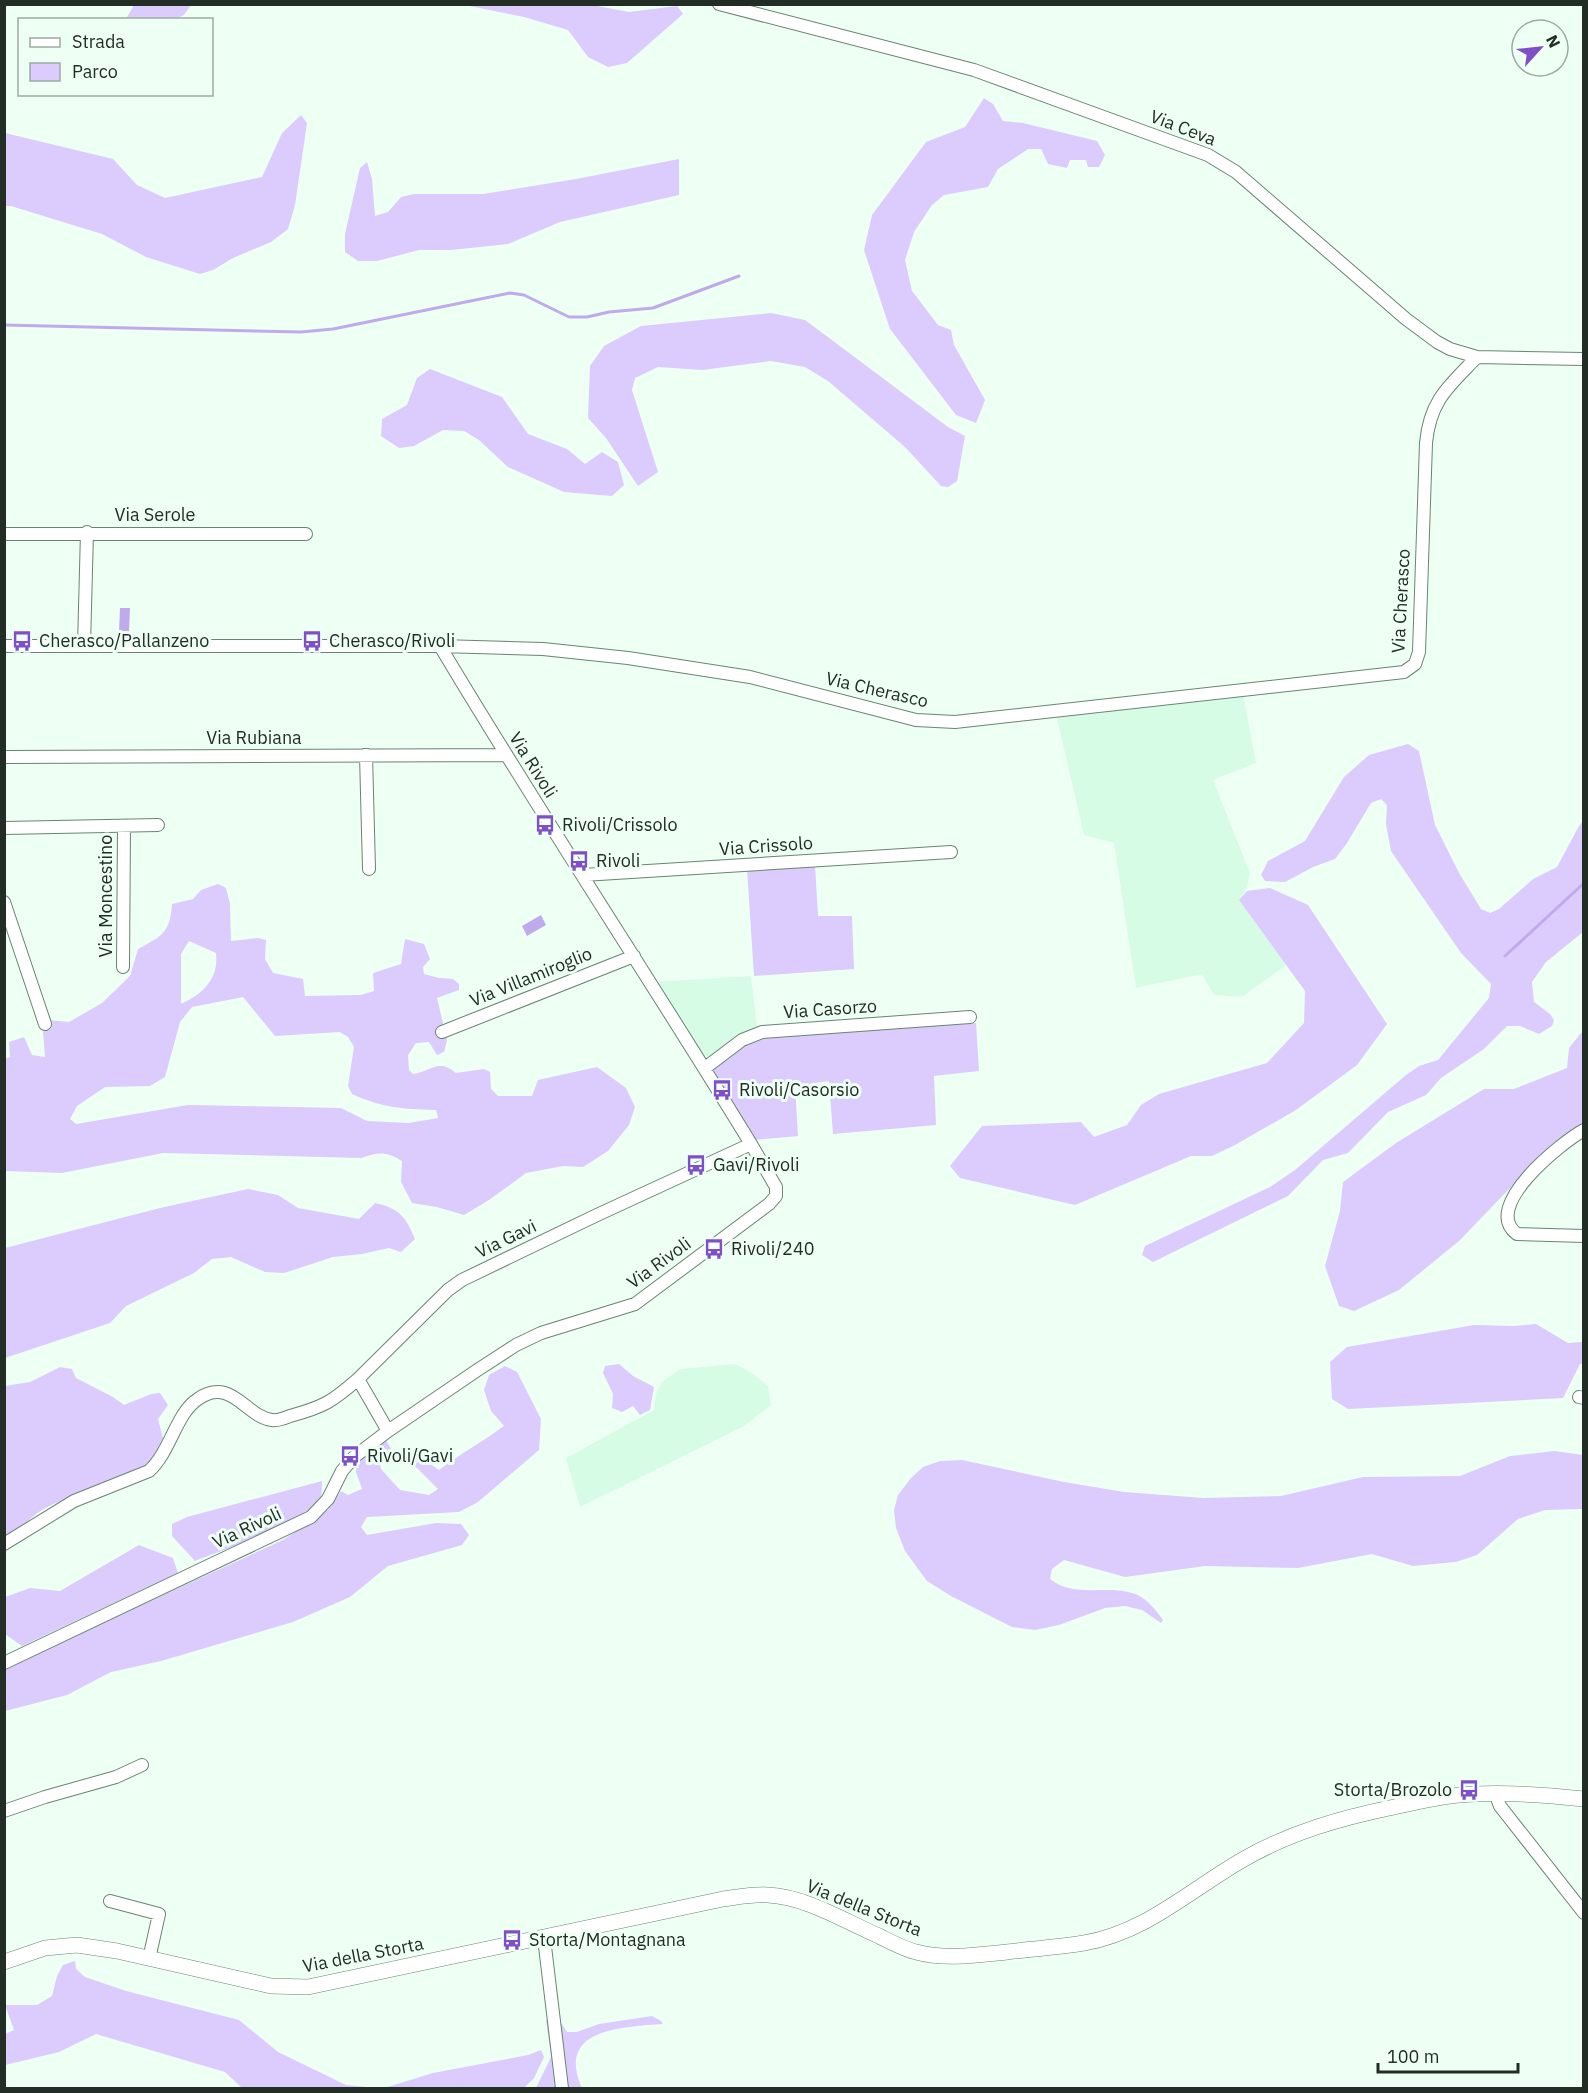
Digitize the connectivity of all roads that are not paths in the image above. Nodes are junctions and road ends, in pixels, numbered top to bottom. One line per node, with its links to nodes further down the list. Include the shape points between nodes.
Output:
1 (719, 4): 2 (street, Via Ceva, via 974,70 1208,155 1236,172 1418,329 1450,349)
2 (1477, 357): 3 (street, Via Ceva); 9 (street, Via Cherasco, via 1444,391 1430,419 1419,652 1415,664 1404,672 955,722 916,720 750,676 543,649)
3 (1584, 359)
4 (87, 532): 5 (street, Via Serole); 6 (street, Via Serole); 8 (street)
5 (4, 534)
6 (306, 534)
7 (4, 646): 8 (street, Via Cherasco)
8 (84, 646): 9 (street, Via Cherasco)
9 (440, 646): 11 (street, Via Rivoli)
10 (366, 755): 11 (street, Via Rubiana); 12 (street, Via Rubiana); 17 (street)
11 (504, 755): 18 (street, Via Rivoli)
12 (4, 757)
13 (158, 825): 14 (street)
14 (124, 826): 15 (street); 21 (street, Via Moncestino)
15 (4, 828)
16 (951, 852): 18 (street, Via Crissolo)
17 (369, 869)
18 (583, 875): 20 (street, Via Rivoli)
19 (4, 902): 23 (street)
20 (634, 956): 24 (street, Via Villamiroglio); 25 (street, Via Rivoli)
21 (123, 967)
22 (970, 1017): 25 (street, Via Casorzo, via 762,1032 742,1040)
23 (45, 1024)
24 (442, 1032)
25 (705, 1068): 27 (street, Via Rivoli)
26 (1584, 1130): 28 (street, via 1523,1181 1511,1204 1509,1219 1513,1231 1522,1234)
27 (751, 1144): 29 (street, Via Gavi, via 454,1285); 30 (street, Via Rivoli, via 776,1187 776,1196 769,1204 635,1304 528,1338)
28 (1584, 1236)
29 (358, 1379): 30 (street); 31 (street, Via Gavi, via 323,1406 277,1420 225,1394 205,1395 187,1409 167,1448 149,1471 74,1501)
30 (388, 1431): 32 (street, Via Rivoli, via 347,1464 328,1499 311,1517)
31 (4, 1544)
32 (4, 1663)
33 (142, 1765): 36 (street)
34 (1494, 1793): 35 (main road, Via della Storta); 38 (street); 39 (main road, Via della Storta, via 1453,1795 1355,1815 1285,1838 1242,1860 1154,1917 1086,1942 987,1954 932,1955 916,1952 814,1907 762,1895 723,1899)
35 (1584, 1799)
36 (4, 1812)
37 (110, 1901): 40 (street, via 159,1914)
38 (1584, 1913)
39 (544, 1938): 40 (main road, Via della Storta, via 297,1988 271,1986); 42 (street)
40 (149, 1959): 41 (main road, Via della Storta, via 77,1944 45,1948)
41 (4, 1962)
42 (562, 2088)

